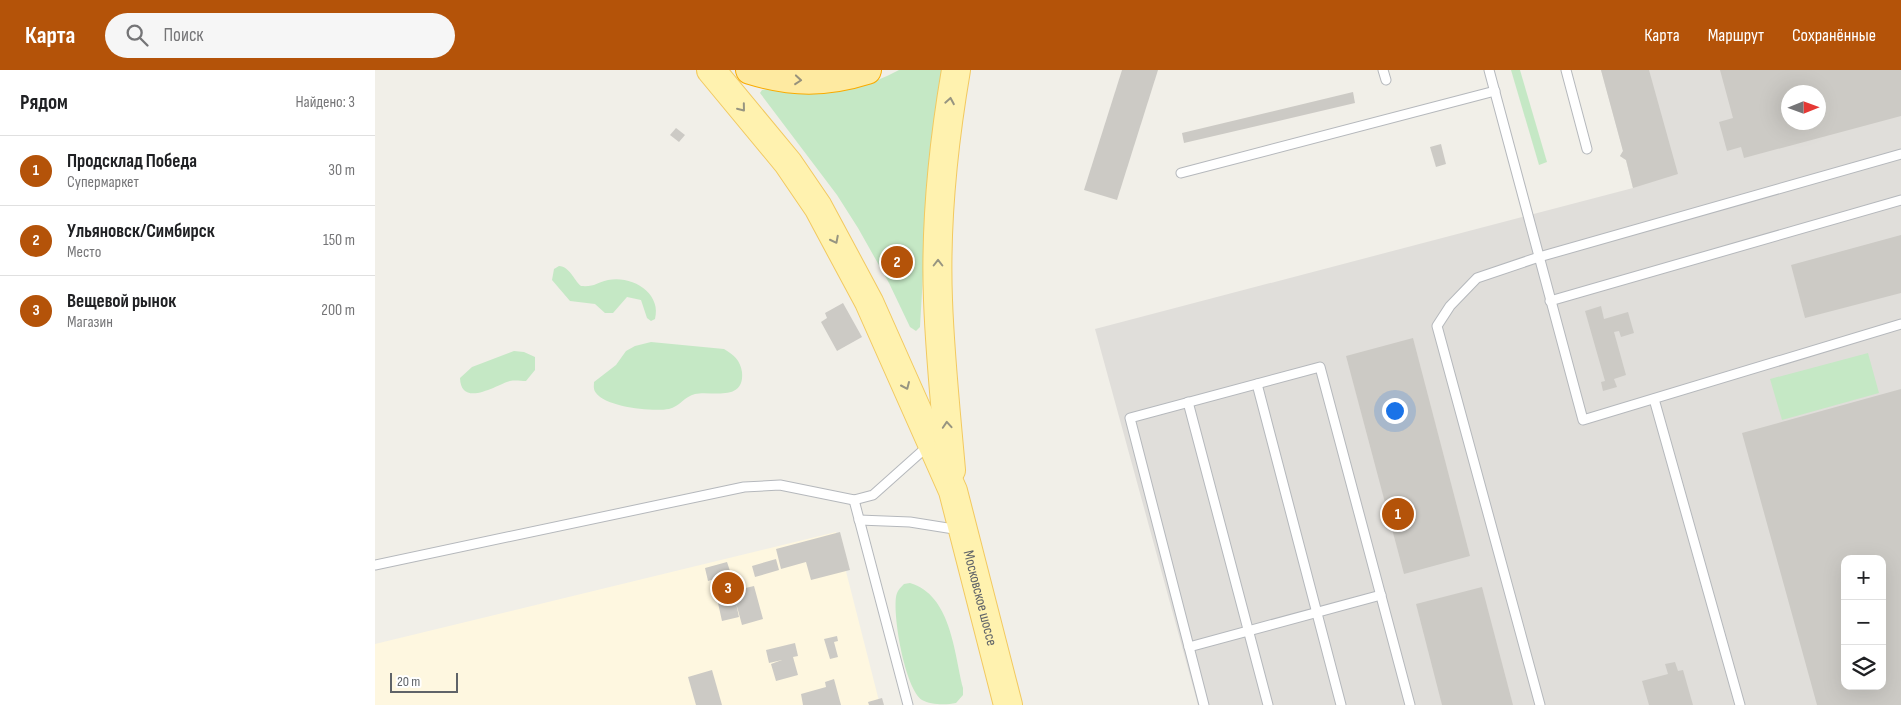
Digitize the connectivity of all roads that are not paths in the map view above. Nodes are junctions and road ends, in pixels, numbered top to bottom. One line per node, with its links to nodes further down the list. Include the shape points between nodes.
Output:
1 (711, 70): 20 (main road, one-way to 20, via 788,163 818,207 869,302)
2 (750, 70): 3 (highway, one-way to 3, via 804,81 837,79)
3 (867, 70)
4 (956, 70): 21 (main road, one-way to 4, via 938,300 938,241 945,129)
5 (1383, 70): 8 (lane)
6 (1489, 70): 9 (lane)
7 (1566, 70): 10 (lane)
8 (1386, 80)
9 (1495, 91): 12 (lane); 14 (lane)
10 (1587, 149)
11 (1901, 154): 14 (lane)
12 (1181, 173)
13 (1901, 200): 15 (lane)
14 (1539, 257): 15 (lane); 36 (lane, via 1477,278 1450,306 1437,326)
15 (1551, 301): 18 (lane, via 1583,420)
16 (1901, 324): 18 (lane)
17 (1257, 384): 19 (lane); 26 (lane, via 1320,367); 27 (lane)
18 (1653, 399): 37 (lane)
19 (1188, 402): 28 (lane); 29 (lane, via 1130,418)
20 (931, 443): 21 (main road); 22 (lane, via 873,495)
21 (953, 491): 24 (main road, Московское шоссе)
22 (854, 500): 23 (lane); 25 (lane, via 780,485 744,487)
23 (859, 520): 24 (lane, via 910,522); 30 (lane)
24 (963, 530): 31 (main road, Московское шоссе)
25 (375, 565)
26 (1381, 596): 27 (lane); 35 (lane)
27 (1317, 612): 28 (lane); 34 (lane)
28 (1248, 631): 29 (lane); 33 (lane)
29 (1189, 646): 32 (lane)
30 (908, 705)
31 (1008, 705)
32 (1204, 705)
33 (1268, 705)
34 (1341, 705)
35 (1410, 705)
36 (1540, 705)
37 (1740, 705)

